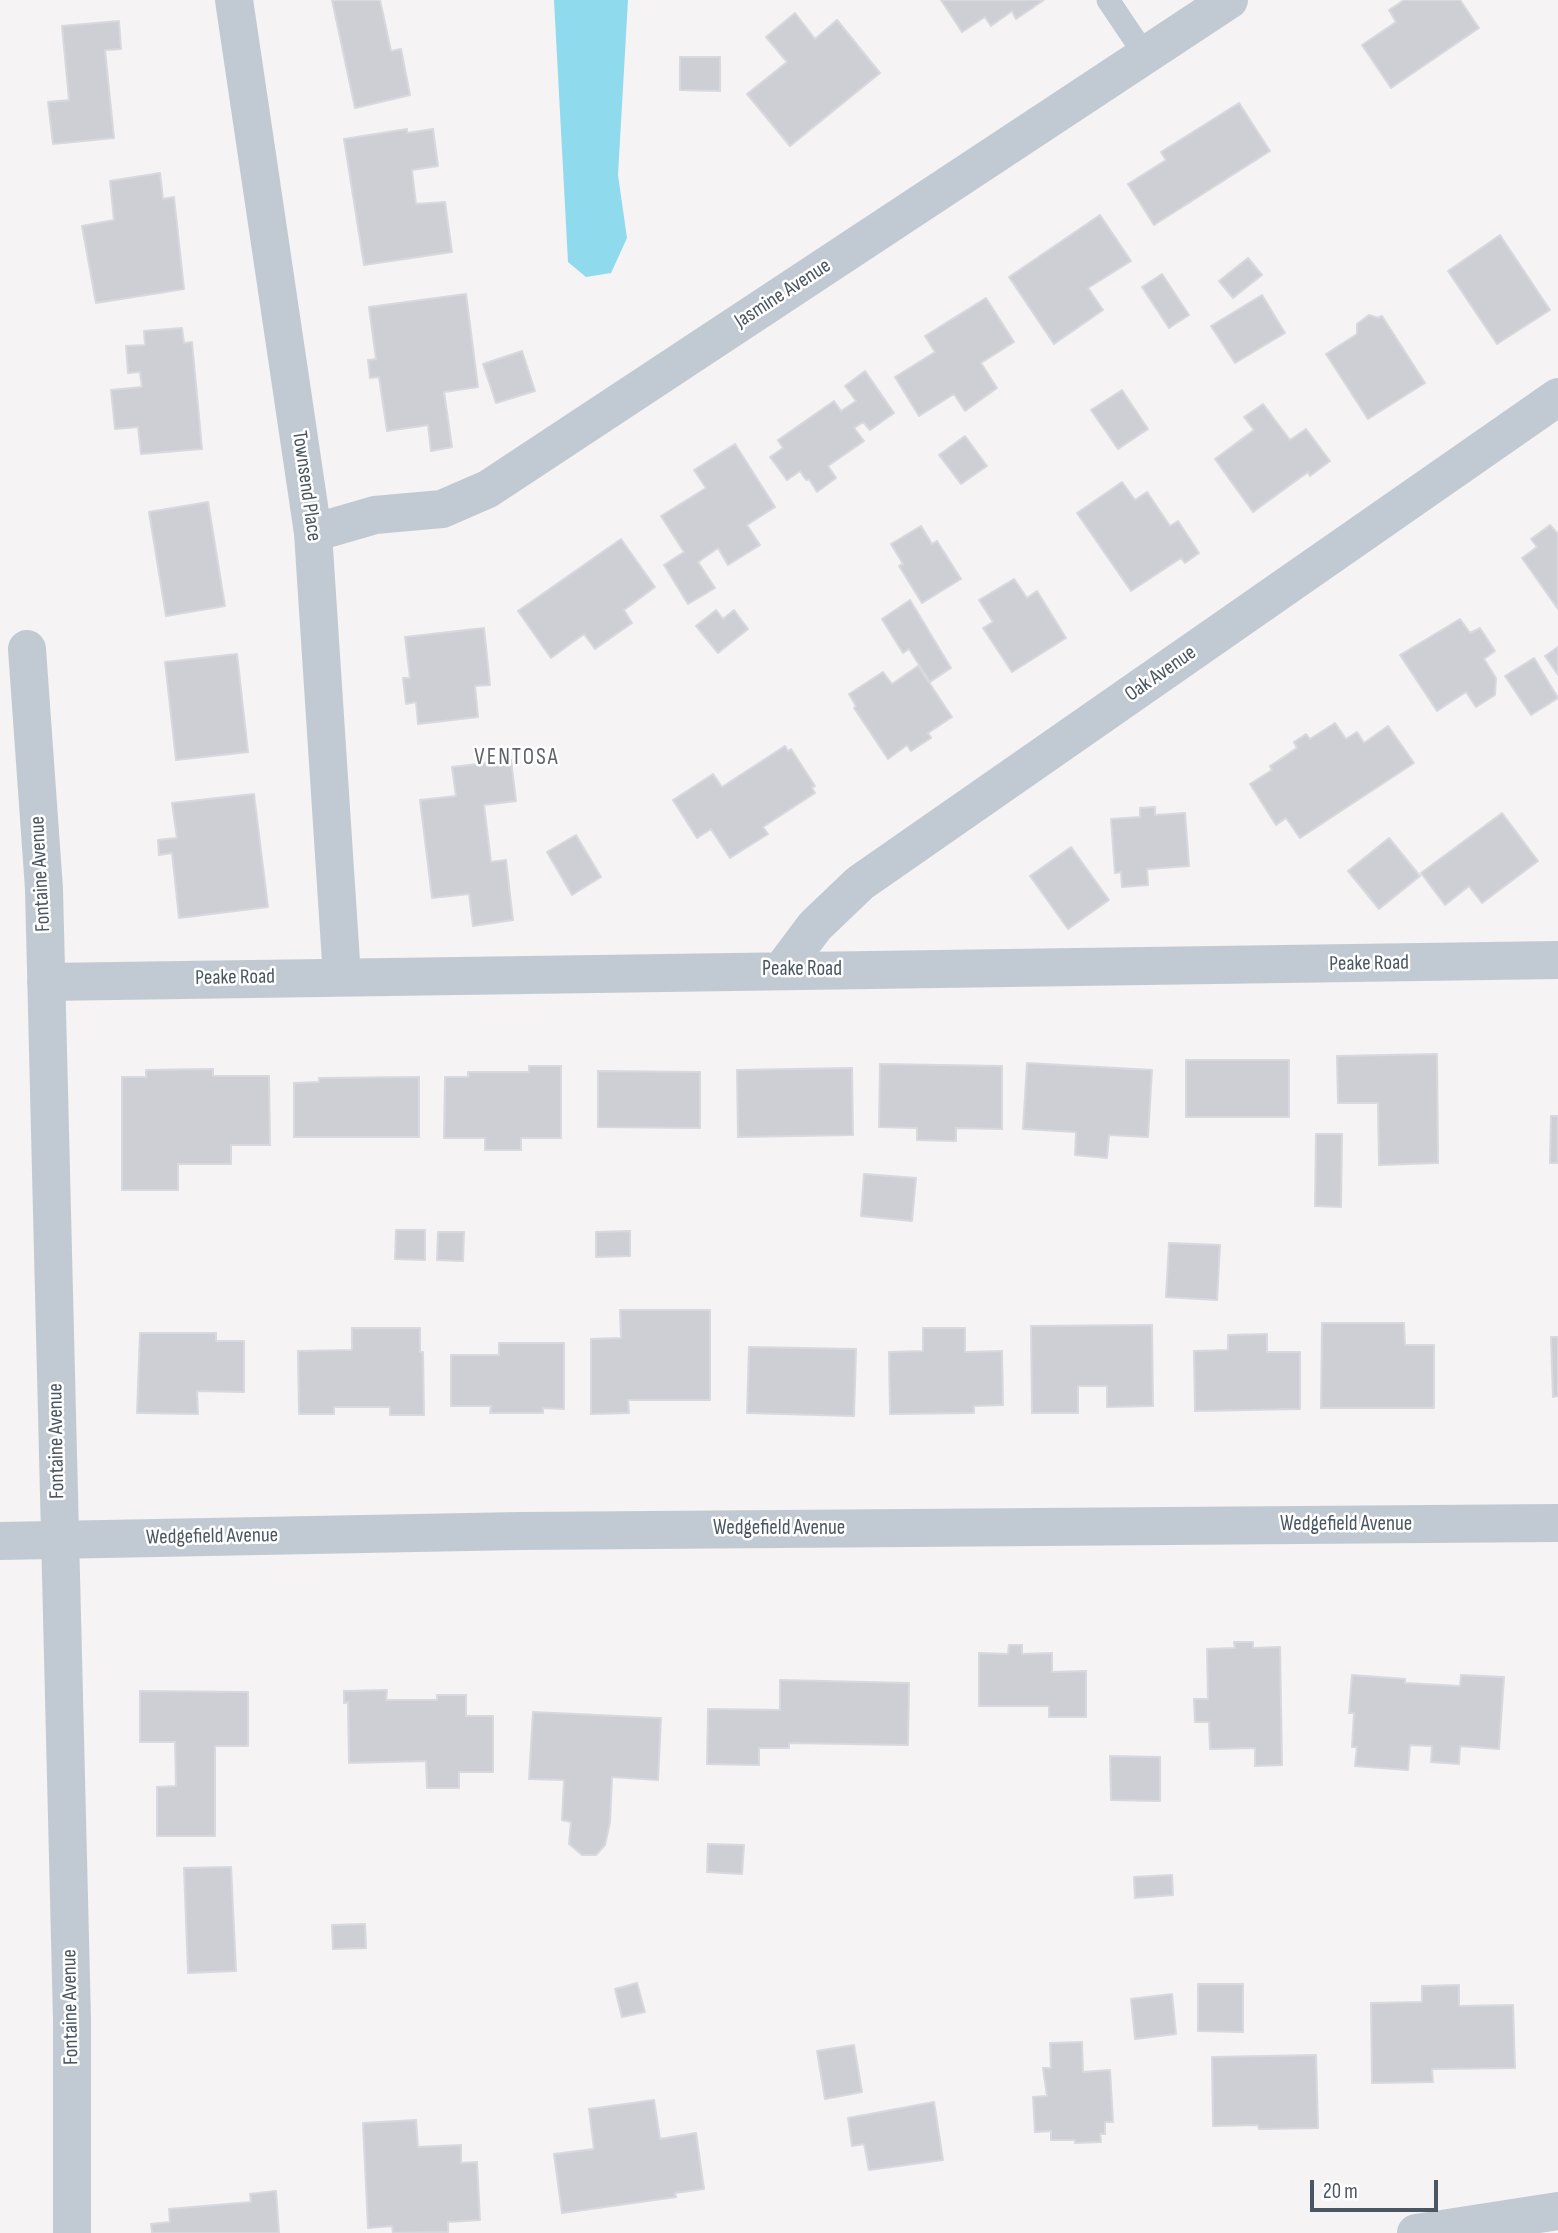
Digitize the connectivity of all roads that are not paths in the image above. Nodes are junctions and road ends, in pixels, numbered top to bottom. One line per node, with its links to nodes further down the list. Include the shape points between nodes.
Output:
1 (234, 0): 6 (street, Townsend Place)
2 (1108, 0): 4 (lane)
3 (1229, 0): 4 (street, Jasmine Avenue)
4 (1145, 55): 6 (street, Jasmine Avenue, via 488,489 442,509 376,515)
5 (1558, 397): 9 (street, Oak Avenue, via 860,883 815,926)
6 (313, 533): 10 (street, Townsend Place)
7 (27, 649): 11 (street, Fontaine Avenue)
8 (1558, 960): 9 (street, Peake Road)
9 (782, 970): 10 (street, Peake Road)
10 (342, 977): 11 (street, Peake Road)
11 (46, 982): 13 (street, Fontaine Avenue)
12 (1558, 1523): 13 (street, Wedgefield Avenue, via 520,1531)
13 (60, 1540): 14 (street, Wedgefield Avenue); 16 (street, Fontaine Avenue, via 72,2005)
14 (0, 1541)
15 (1558, 2211): 17 (street)
16 (72, 2233)
17 (1416, 2233)

